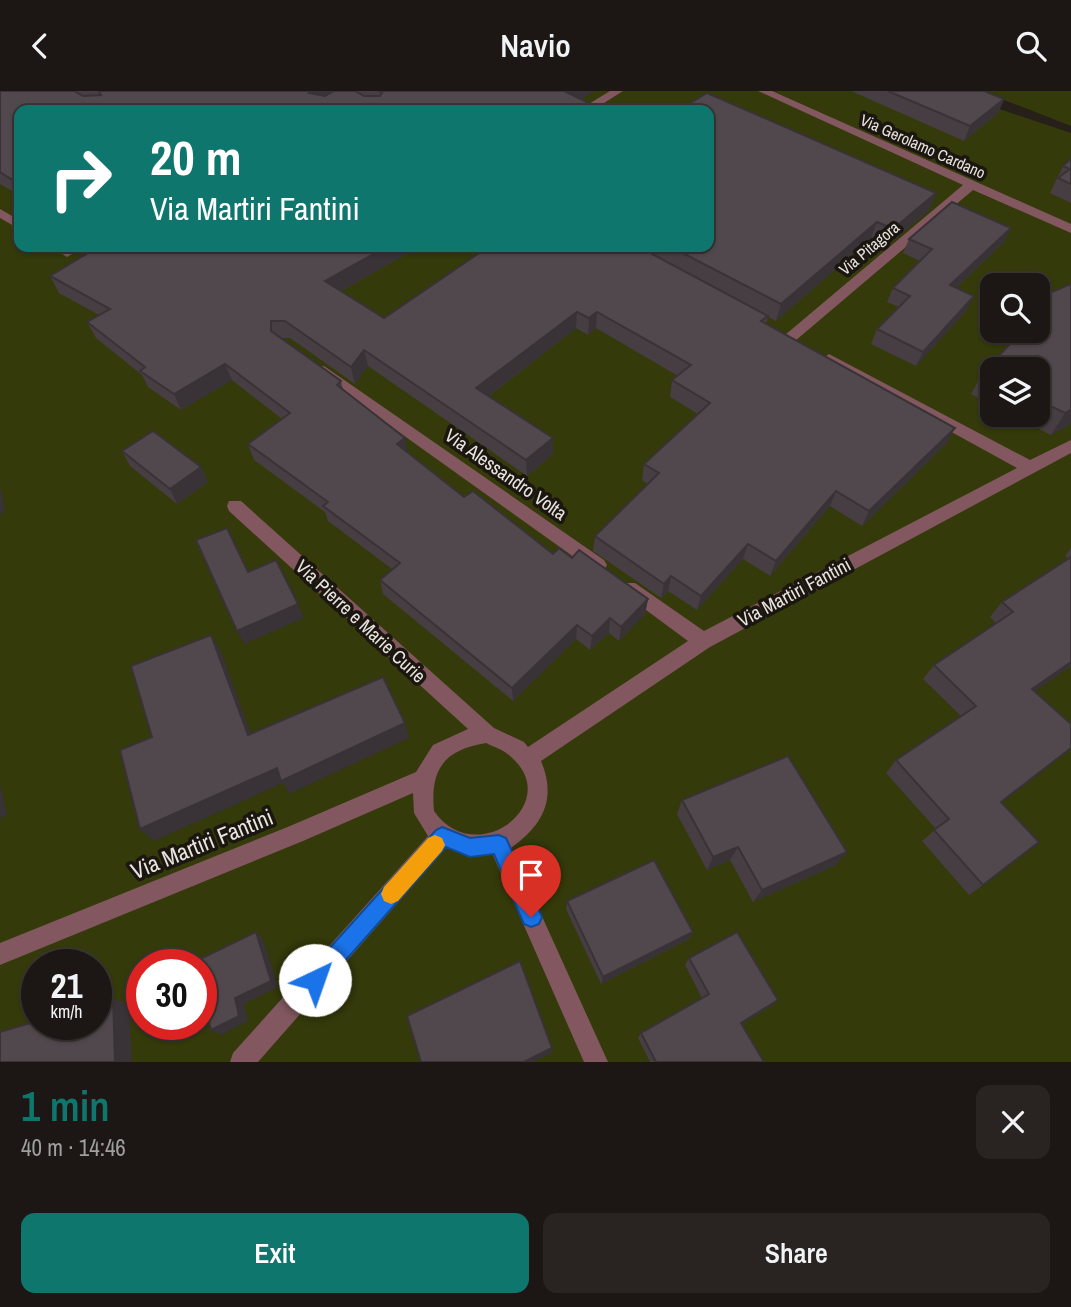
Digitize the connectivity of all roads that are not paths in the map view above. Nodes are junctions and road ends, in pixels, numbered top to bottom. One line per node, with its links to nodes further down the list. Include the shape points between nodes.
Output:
1 (618, 91): 3 (street)
2 (763, 91): 4 (street, Via Gerolamo Cardano)
3 (594, 105)
4 (971, 185): 5 (street, Via Gerolamo Cardano); 8 (street, Via Pitagora, via 795,341)
5 (1071, 229)
6 (306, 358): 10 (street, Via Alessandro Volta)
7 (1071, 446): 8 (street, Via Martiri Fantini)
8 (1029, 467): 10 (street, Via Martiri Fantini)
9 (235, 506): 11 (street, Via Pierre e Marie Curie)
10 (703, 641): 12 (street, Via Martiri Fantini)
11 (487, 734): 12 (street, via 511,742); 13 (street, via 464,737 438,752)
12 (529, 758): 15 (street, via 537,773 538,797 527,823)
13 (422, 779): 14 (street, via 424,813); 16 (street, Via Martiri Fantini)
14 (442, 836): 15 (street, via 470,847); 17 (street)
15 (499, 844): 18 (street)
16 (0, 954)
17 (242, 1062)
18 (596, 1062)

